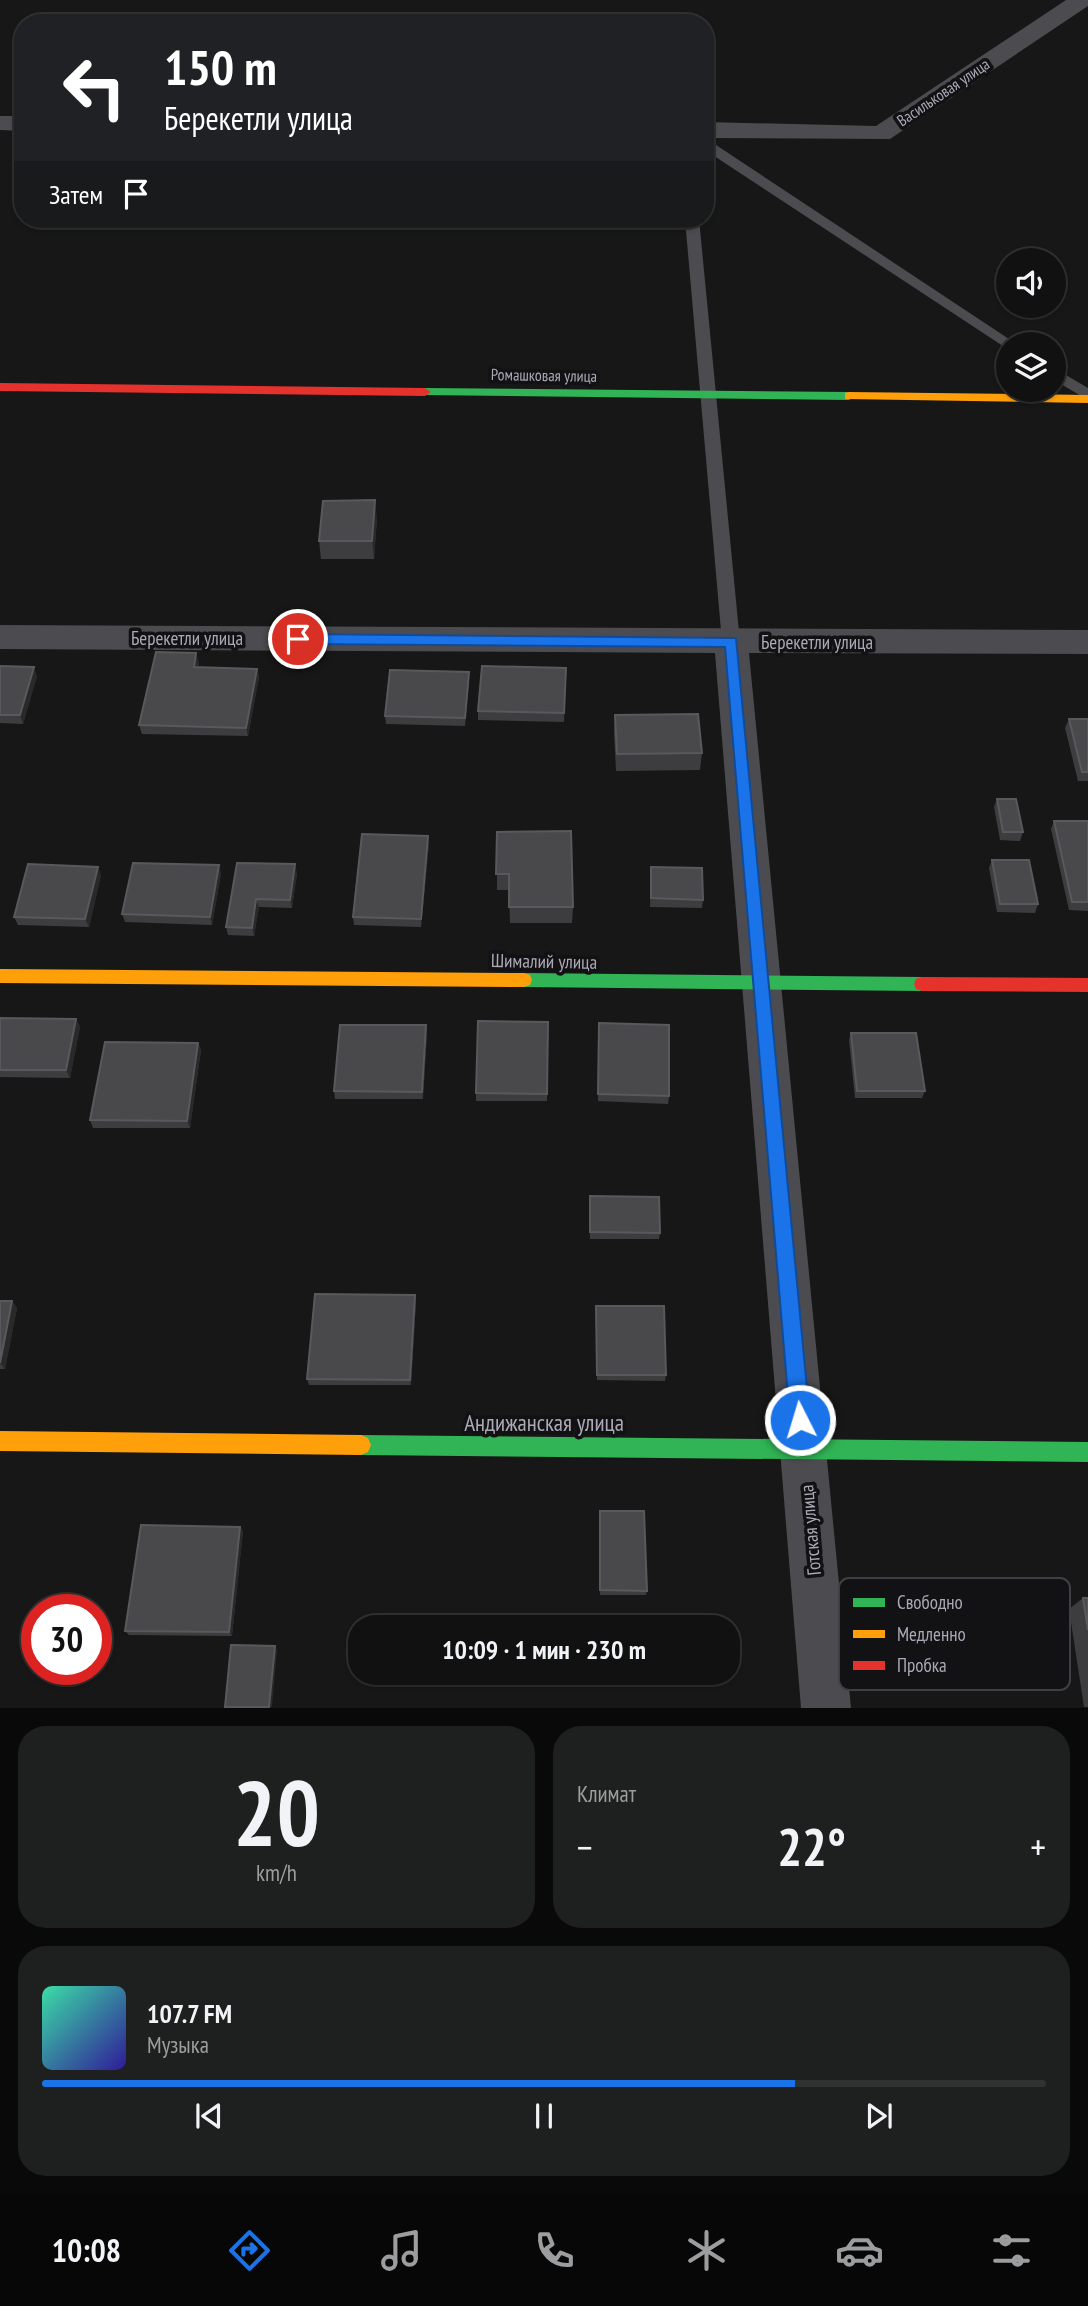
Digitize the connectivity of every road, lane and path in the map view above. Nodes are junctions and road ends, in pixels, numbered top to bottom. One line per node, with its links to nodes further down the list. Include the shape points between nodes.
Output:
1 (1081, 0): 2 (street, Васильковая улица, via 881,134)
2 (714, 130)
3 (714, 150): 5 (lane)
4 (693, 228): 8 (lane)
5 (996, 335)
6 (1066, 381): 9 (lane)
7 (0, 387): 8 (street, Ромашковая улица)
8 (708, 395): 9 (street, Ромашковая улица); 11 (lane)
9 (1088, 397)
10 (0, 637): 11 (street, Берекетли улица)
11 (731, 642): 12 (street, Берекетли улица); 14 (street, Готская улица)
12 (1088, 642)
13 (0, 976): 14 (street, Шималий улица)
14 (761, 985): 15 (street, Шималий улица); 17 (street, Готская улица)
15 (1088, 985)
16 (0, 1441): 17 (street, Андижанская улица)
17 (802, 1447): 18 (street, Андижанская улица); 19 (street, Готская улица)
18 (1088, 1452)
19 (826, 1707)

